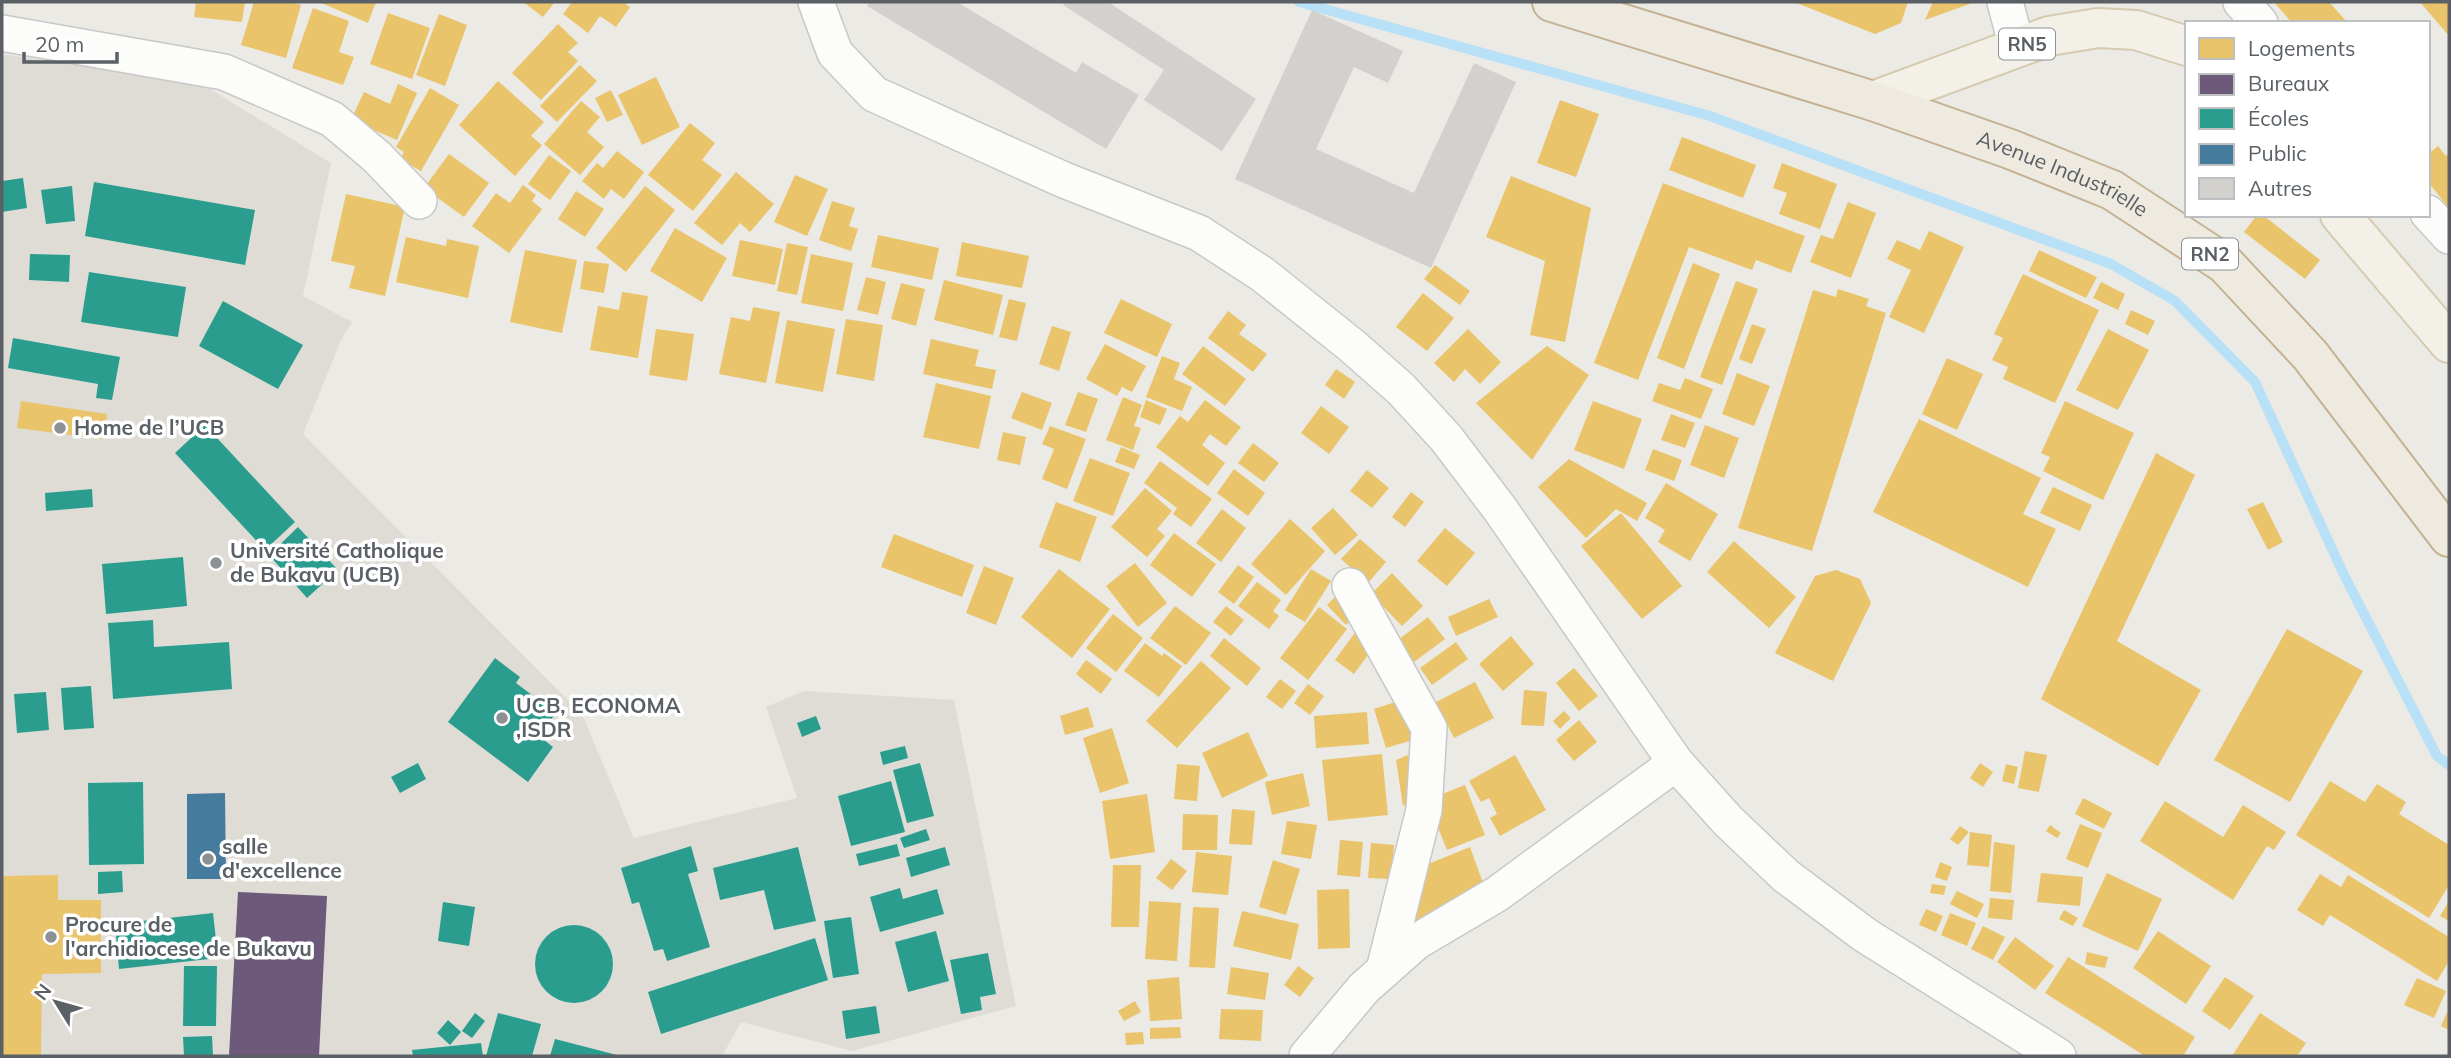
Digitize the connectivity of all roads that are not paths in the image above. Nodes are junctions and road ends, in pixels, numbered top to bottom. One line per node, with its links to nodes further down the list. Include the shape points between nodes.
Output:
1 (816, 2): 17 (street, via 835,53 874,94 1064,180 1199,233 1262,274 1401,389 1446,438 1500,509)
2 (1552, 2): 9 (highway, Avenue Industrielle / RN2)
3 (2005, 2): 8 (street)
4 (2241, 2): 5 (street)
5 (2257, 21)
6 (2, 33): 10 (street, via 224,72 332,119)
7 (2185, 45): 8 (main road, RN5, via 2136,30 2098,28)
8 (2017, 47): 9 (main road, RN5)
9 (1873, 101): 15 (highway, Avenue Industrielle / RN2, via 2112,190 2225,264 2310,355)
10 (419, 201)
11 (2430, 215): 13 (street)
12 (2342, 217): 14 (main road)
13 (2449, 236)
14 (2449, 343)
15 (2449, 537)
16 (1350, 586): 18 (street, via 1429,728 1424,810)
17 (1676, 763): 18 (street, via 1497,894 1416,942); 20 (street, via 1786,876 1865,935)
18 (1384, 970): 19 (street)
19 (1307, 1056)
20 (2058, 1056)

